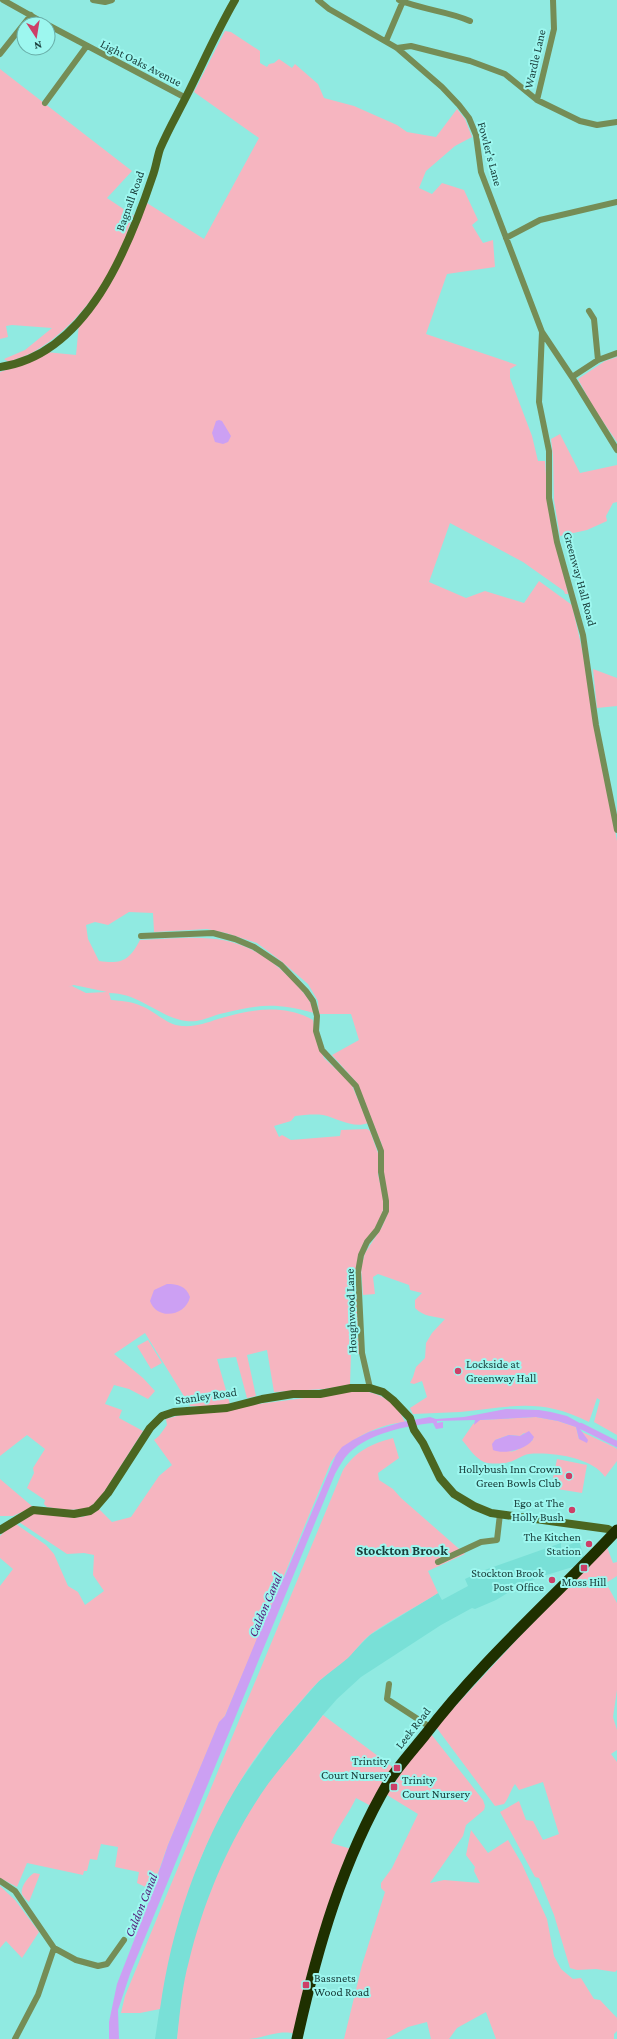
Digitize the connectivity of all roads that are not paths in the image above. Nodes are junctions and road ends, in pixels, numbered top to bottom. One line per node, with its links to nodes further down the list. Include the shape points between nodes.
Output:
1 (3, 0): 8 (street, Light Oaks Avenue)
2 (93, 0): 3 (street)
3 (112, 0)
4 (235, 0): 16 (street, Bagnall Road)
5 (318, 0): 12 (street, Fowler's Lane, via 329,9)
6 (553, 0): 17 (street, Wardle Lane, via 554,29)
7 (401, 1): 9 (street, via 457,15); 12 (street)
8 (30, 16)
9 (470, 21)
10 (56, 30): 13 (street, Light Oaks Avenue)
11 (16, 34): 15 (street)
12 (386, 41): 14 (street, Fowler's Lane)
13 (86, 47): 16 (street, Light Oaks Avenue); 18 (street, Light Oaks Avenue)
14 (397, 48): 17 (street, via 412,46 438,51 498,71); 21 (street, Fowler's Lane, via 442,87 469,118 476,135 481,172)
15 (0, 54)
16 (186, 98): 26 (street, Bagnall Road, via 159,151 131,236 98,299 72,329 45,350 25,360)
17 (537, 100): 19 (street, via 580,121 597,125)
18 (45, 103)
19 (617, 122)
20 (617, 202): 21 (street, via 540,220)
21 (506, 238): 23 (street, Fowler's Lane)
22 (589, 311): 25 (street, via 594,319)
23 (542, 332): 27 (street); 29 (street, Greenway Hall Road, via 539,402 549,451 550,498 558,542 583,635 596,725)
24 (617, 353): 25 (street)
25 (598, 360): 27 (street)
26 (0, 367)
27 (572, 378): 28 (street)
28 (617, 450)
29 (617, 830)
30 (141, 936): 31 (street, Houghwood Lane, via 213,933 235,939 254,947 281,965 306,990 313,1001 316,1008 316,1031 322,1050 356,1086 381,1151 386,1211 361,1254 358,1272 362,1353)
31 (370, 1388): 32 (street, Stanley Road, via 383,1392 410,1418 440,1478 454,1494 474,1506); 33 (street, Stanley Road, via 351,1388 320,1394 293,1394 227,1408 174,1412 162,1416 150,1428 108,1493 96,1507 74,1514 33,1510)
32 (500, 1514): 34 (street); 35 (street, via 497,1540 481,1542)
33 (0, 1530)
34 (616, 1532): 37 (highway, Leek Road, via 514,1633 459,1692)
35 (438, 1562)
36 (389, 1684): 37 (street, via 386,1699)
37 (430, 1728): 42 (highway, Leek Road, via 390,1780 341,1882 324,1933)
38 (0, 1881): 40 (street, via 14,1891)
39 (124, 1940): 40 (street, via 108,1964 98,1966 76,1960)
40 (54, 1948): 41 (street, via 38,1995)
41 (15, 2039)
42 (297, 2039)

